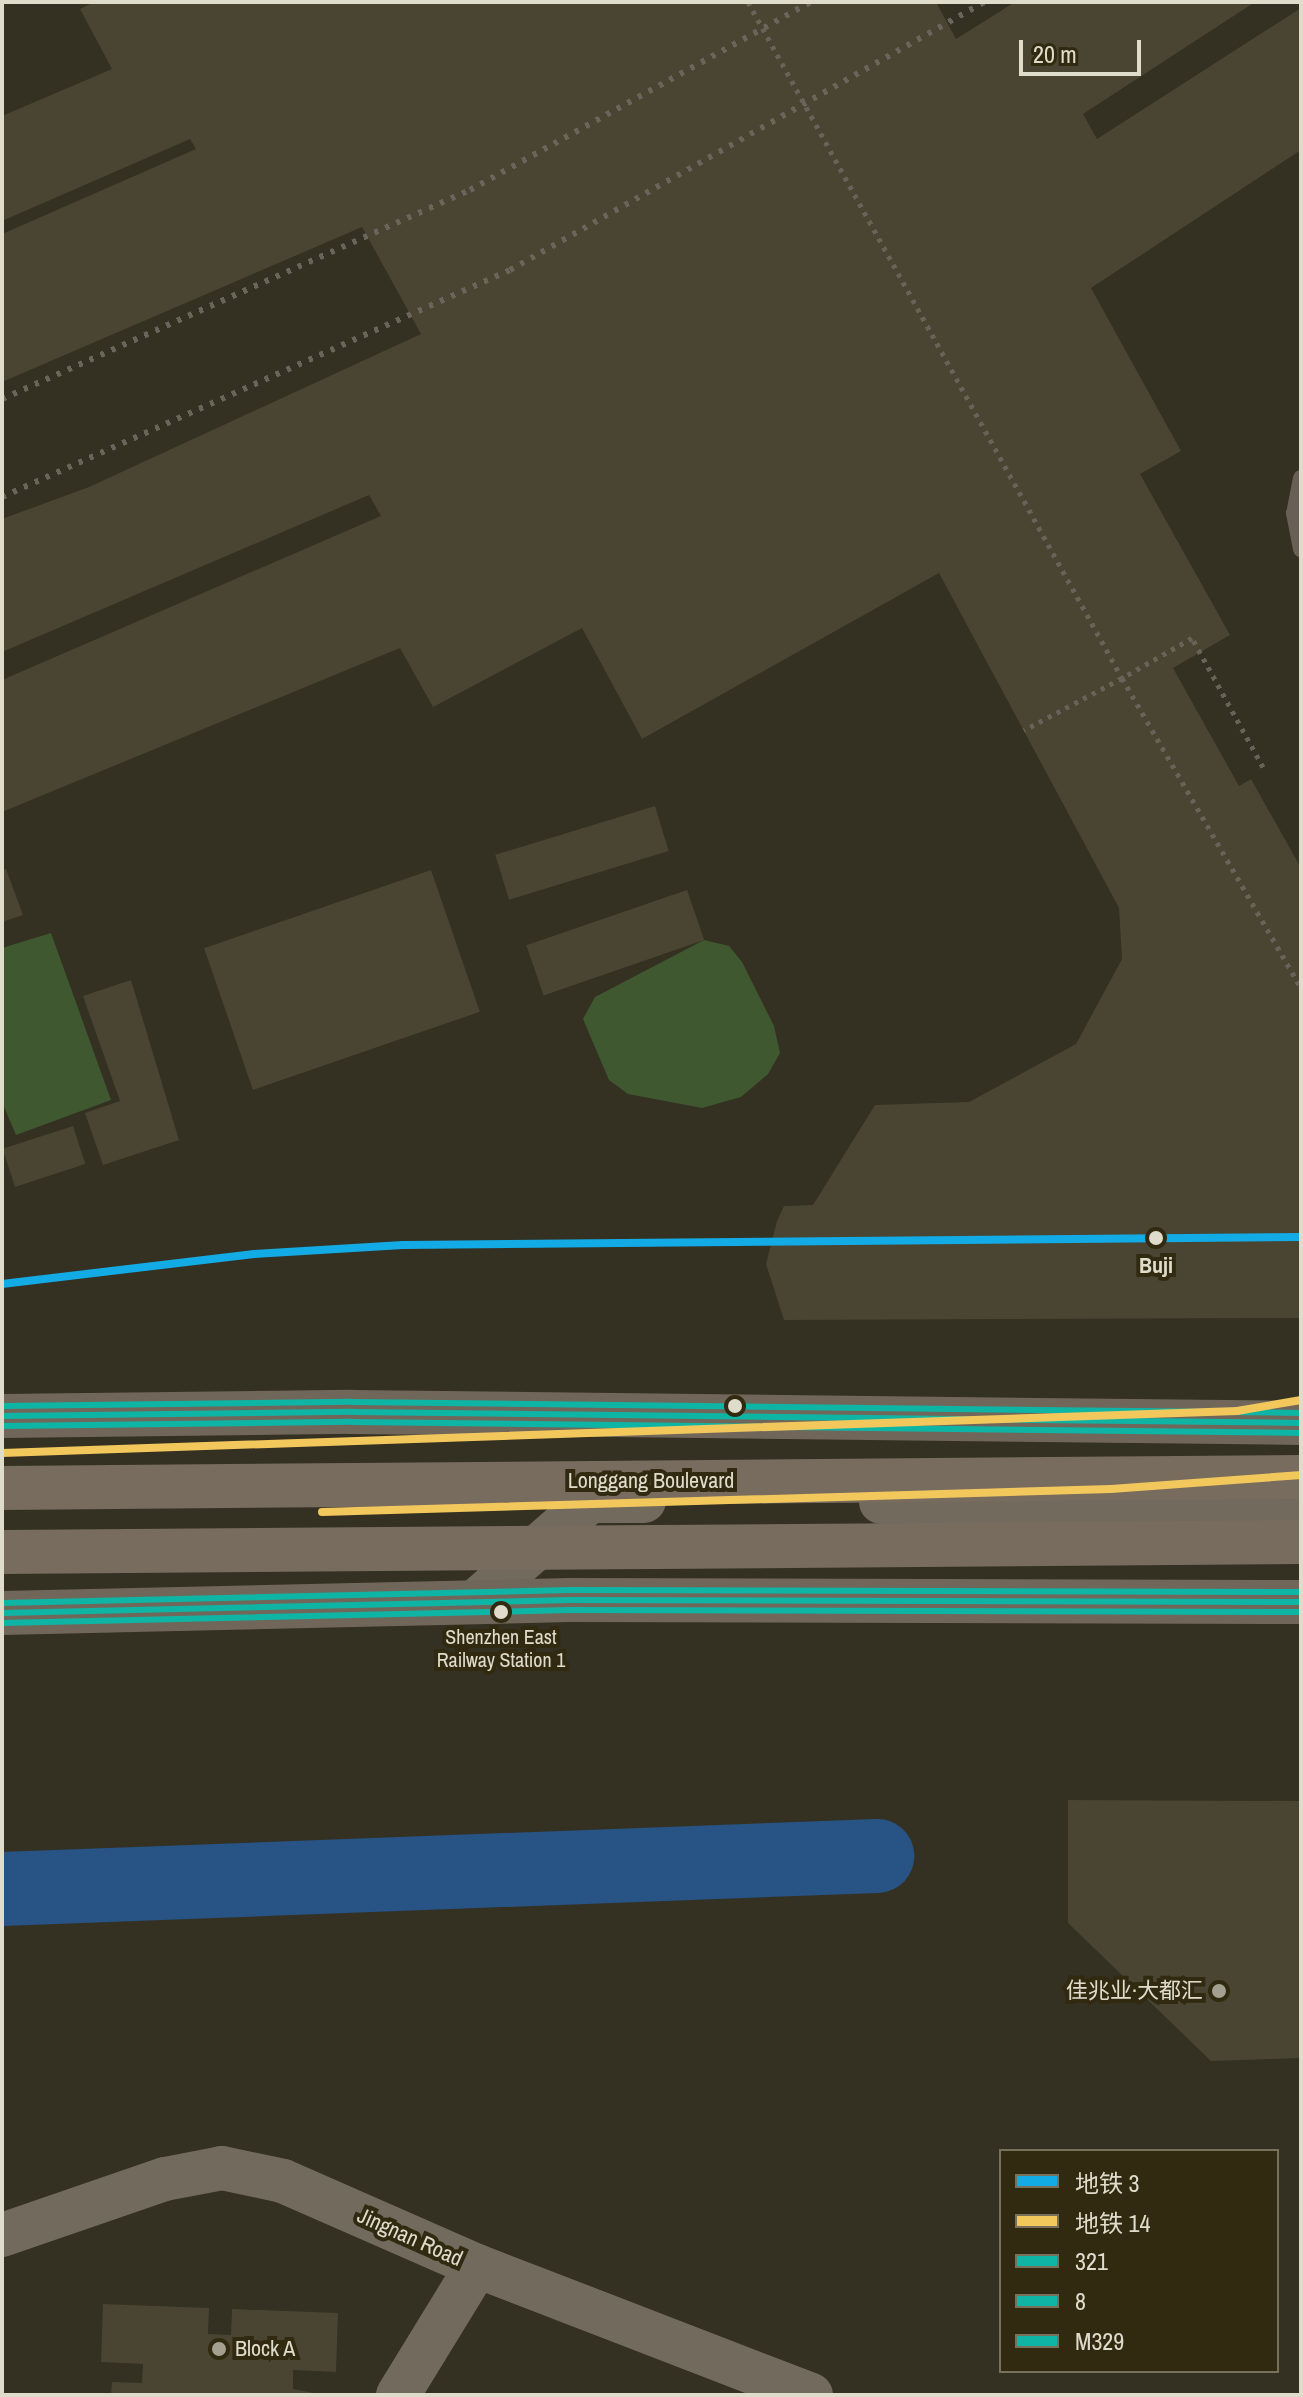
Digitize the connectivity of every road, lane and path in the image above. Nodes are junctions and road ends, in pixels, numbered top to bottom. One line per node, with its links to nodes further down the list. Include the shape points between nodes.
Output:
1 (748, 2): 4 (path, bridge)
2 (1301, 478): 3 (lane, via 1294,513)
3 (1301, 549)
4 (1122, 678): 5 (path, bridge); 6 (path, via 1192,638); 7 (path)
5 (1024, 730)
6 (1263, 767)
7 (1301, 988)
8 (2, 1416): 9 (main road, via 352,1412)
9 (1301, 1423)
10 (1301, 1477): 11 (highway, Longgang Boulevard)
11 (2, 1488)
12 (1301, 1503): 15 (street, via 590,1501)
13 (1301, 1542): 14 (highway, bridge)
14 (2, 1552)
15 (476, 1601): 16 (main road); 17 (main road)
16 (1301, 1602)
17 (2, 1613)
18 (2, 2235): 19 (street, Jingnan Road, via 165,2179 222,2168 283,2181)
19 (477, 2266): 20 (street); 21 (street, Jingnan Road)
20 (398, 2395)
21 (811, 2395)

